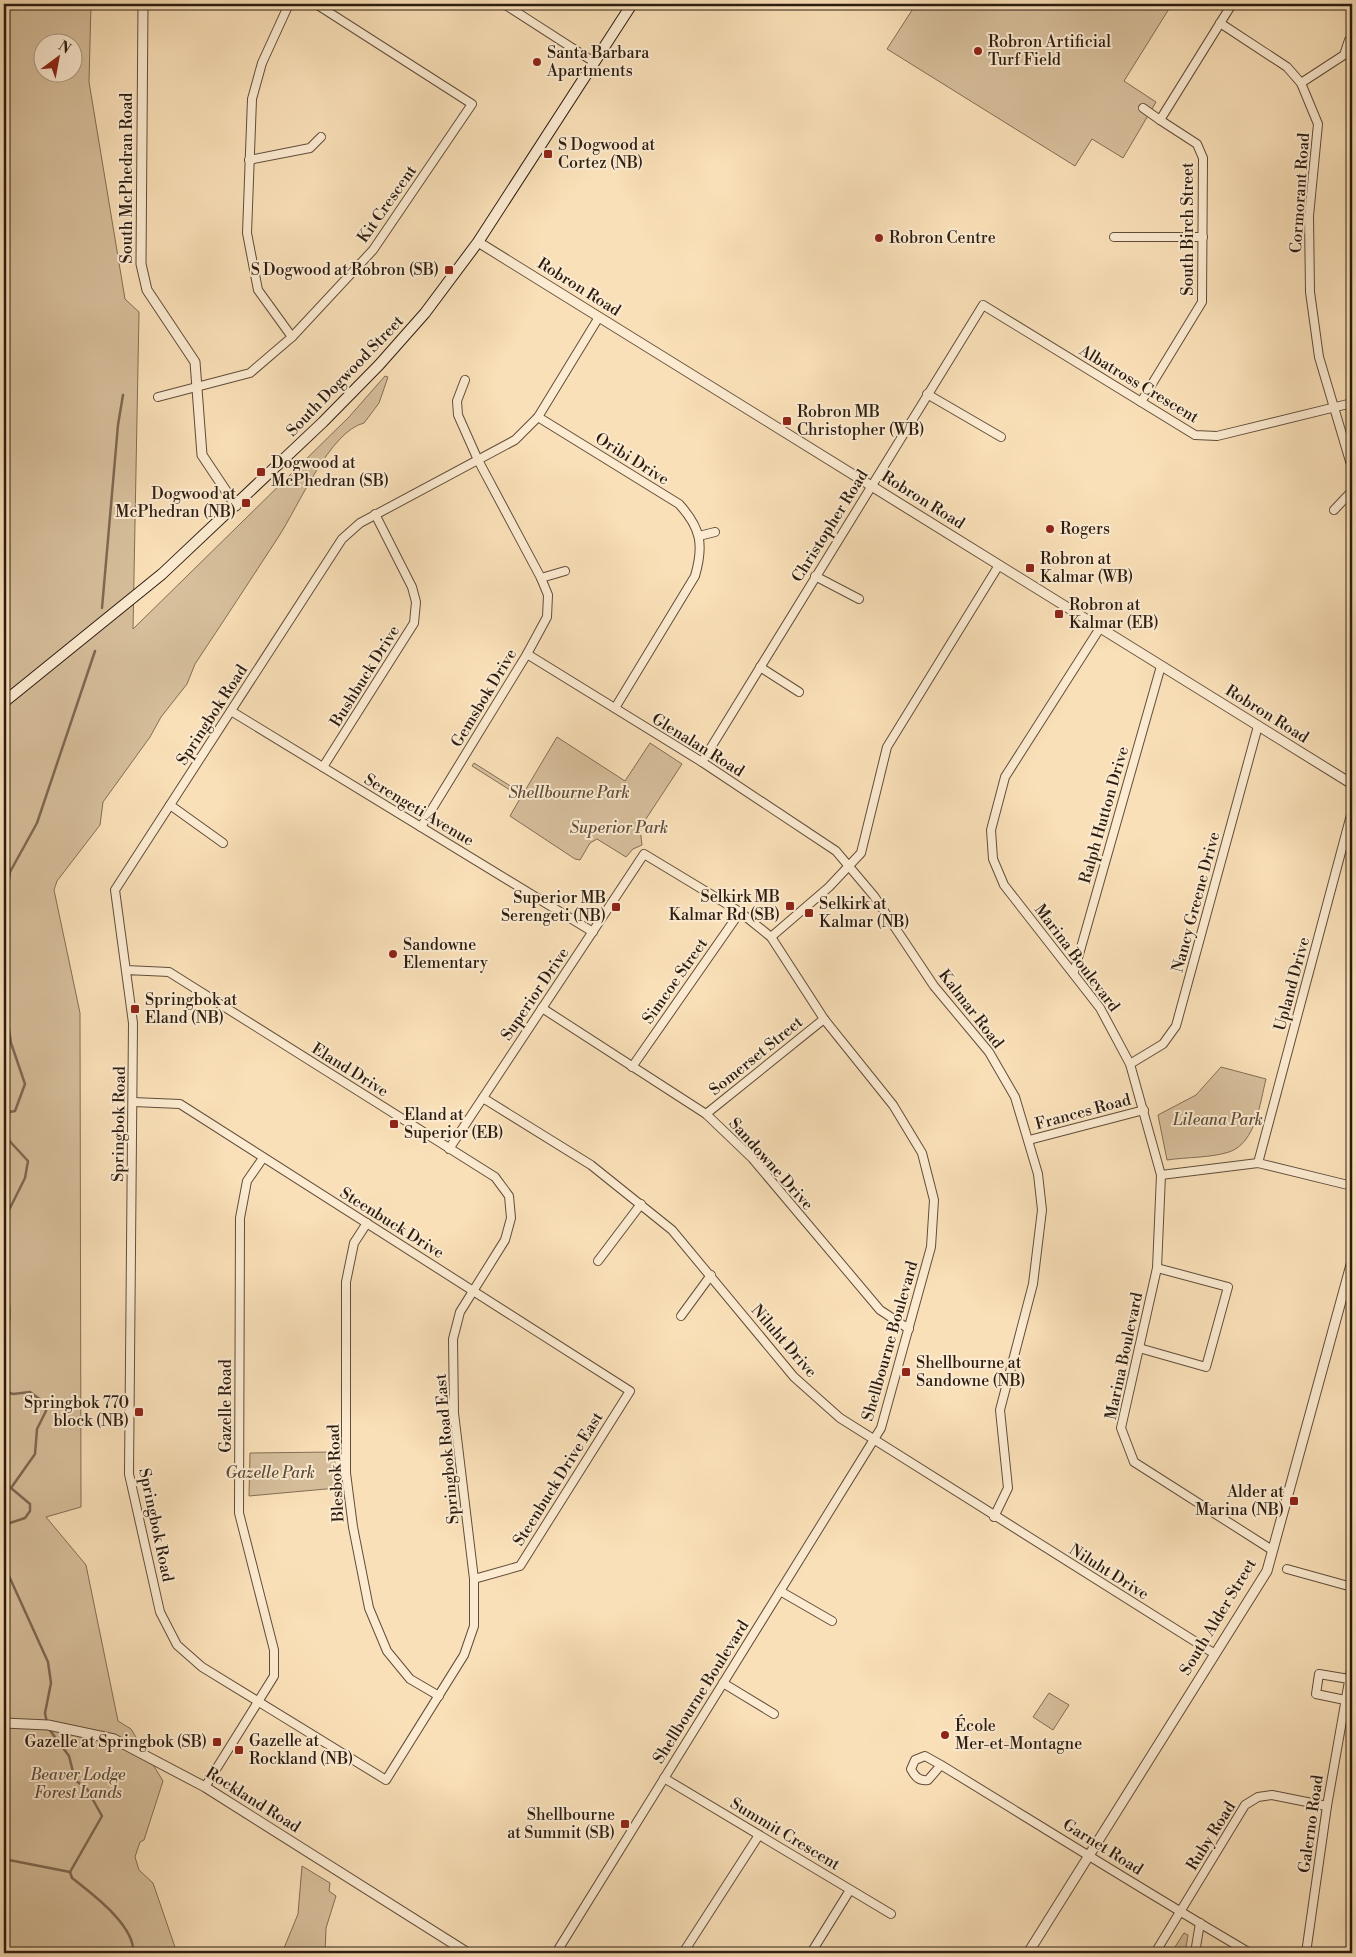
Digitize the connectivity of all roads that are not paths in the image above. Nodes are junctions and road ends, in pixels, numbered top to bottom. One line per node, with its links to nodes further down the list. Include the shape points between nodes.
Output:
1 (143, 4): 22 (street, South McPhedran Road, via 141,264 147,290 195,362)
2 (289, 4): 14 (street, via 262,63 252,99)
3 (316, 4): 20 (street, Kit Crescent, via 472,104 373,250)
4 (504, 4): 9 (street)
5 (632, 4): 9 (main road, South Dogwood Street)
6 (1232, 4): 7 (street)
7 (1220, 23): 10 (street, Cormorant Road, via 1287,67); 12 (street)
8 (1349, 40): 10 (street, via 1344,54)
9 (594, 62): 17 (main road, South Dogwood Street)
10 (1301, 83): 27 (street, Cormorant Road, via 1318,124 1309,216 1310,292 1319,357)
11 (1143, 108): 12 (street, South Birch Street)
12 (1160, 120): 16 (street, South Birch Street, via 1197,144 1203,158)
13 (322, 137): 14 (street, via 310,148)
14 (249, 160): 20 (street, via 247,233 258,290)
15 (1114, 236): 16 (street)
16 (1203, 237): 25 (street, South Birch Street, via 1202,302)
17 (478, 242): 19 (street, Robron Road); 34 (main road, South Dogwood Street, via 426,312 379,365)
18 (983, 305): 23 (street, Christopher Road); 25 (street, Albatross Crescent)
19 (599, 317): 28 (street, Springbok Road); 32 (street, Robron Road)
20 (292, 337): 22 (street, Kit Crescent, via 250,373)
21 (465, 380): 30 (street, Gemsbok Drive, via 457,401 458,415)
22 (197, 387): 24 (street, Kit Crescent); 34 (street, South McPhedran Road, via 202,456)
23 (927, 394): 29 (street); 32 (street, Christopher Road)
24 (158, 397)
25 (1141, 402): 27 (street, Albatross Crescent, via 1195,435 1217,436)
26 (1352, 403): 27 (street, Albatross Crescent)
27 (1333, 408): 31 (street, Cormorant Road)
28 (538, 417): 30 (street, Springbok Road, via 514,440); 38 (street, Oribi Drive, via 679,504 692,518)
29 (1001, 437)
30 (478, 460): 36 (street, Springbok Road); 42 (street, Gemsbok Drive)
31 (1352, 468)
32 (871, 486): 39 (street, Robron Road); 41 (street, Christopher Road)
33 (1352, 491): 35 (street)
34 (236, 506): 49 (main road, South Dogwood Street, via 138,595)
35 (1334, 510)
36 (375, 514): 51 (street, Springbok Road, via 342,539); 54 (street, Bushbuck Drive, via 412,587 416,602 414,623)
37 (715, 532): 38 (street)
38 (699, 536): 50 (street, Oribi Drive, via 701,558 695,576)
39 (999, 565): 44 (street, Robron Road); 61 (street, via 887,747 861,853)
40 (565, 571): 42 (street)
41 (816, 576): 43 (street); 47 (street, Christopher Road)
42 (541, 578): 45 (street, Gemsbok Drive, via 548,595 547,617)
43 (859, 599)
44 (1100, 628): 46 (street, Robron Road); 66 (street, Marina Boulevard, via 1005,777 991,830 992,859 1004,885)
45 (527, 654): 50 (street, Glenalan Road); 58 (street, Gemsbok Drive)
46 (1161, 666): 52 (street, Robron Road); 66 (street, Ralph Hutton Drive)
47 (760, 667): 48 (street); 53 (street, Christopher Road)
48 (799, 692)
49 (4, 702)
50 (615, 708): 53 (street, Glenalan Road)
51 (231, 711): 54 (street, Serengeti Avenue); 56 (street, Springbok Road)
52 (1258, 726): 55 (street, Robron Road); 69 (street, Nancy Greene Drive, via 1176,1026 1163,1044)
53 (702, 762): 61 (street, Glenalan Road, via 836,851)
54 (323, 767): 58 (street, Serengeti Avenue)
55 (1352, 784)
56 (170, 804): 59 (street); 65 (street, Springbok Road, via 115,890)
57 (1352, 811): 78 (street, Upland Drive)
58 (421, 827): 63 (street, Serengeti Avenue)
59 (223, 843)
60 (644, 854): 62 (street, Shellbourne Boulevard); 63 (street, Superior Drive)
61 (849, 866): 64 (street); 75 (street, Kalmar Road, via 874,896 934,986 989,1052 1015,1097)
62 (740, 912): 64 (street, Shellbourne Boulevard); 70 (street, Simcoe Street)
63 (593, 932): 67 (street, Superior Drive)
64 (771, 937): 68 (street, Shellbourne Boulevard)
65 (126, 970): 72 (street, Springbok Road, via 133,1023); 76 (street, Eland Drive, via 168,972)
66 (1074, 972): 69 (street, Marina Boulevard, via 1100,1008)
67 (542, 1008): 70 (street, Sandowne Drive); 71 (street, Superior Drive)
68 (824, 1018): 74 (street, Somerset Street); 89 (street, Shellbourne Boulevard, via 893,1105 922,1153 934,1200 932,1247)
69 (1130, 1064): 73 (street, Marina Boulevard)
70 (632, 1067): 74 (street, Sandowne Drive)
71 (483, 1098): 76 (street, Superior Drive); 81 (street, Niluht Drive, via 591,1165)
72 (132, 1102): 77 (street, Steenbuck Drive, via 180,1104); 106 (street, Springbok Road, via 129,1474 160,1612 177,1646 202,1667)
73 (1144, 1110): 75 (street, Frances Road); 79 (street, Marina Boulevard)
74 (706, 1114): 89 (street, Sandowne Drive, via 752,1158 880,1310)
75 (1029, 1140): 93 (street, Kalmar Road, via 1038,1174 1042,1210 1033,1284 1000,1410 1008,1488)
76 (449, 1149): 87 (street, Eland Drive, via 495,1177 509,1196 511,1218 505,1240)
77 (263, 1158): 82 (street, Steenbuck Drive); 106 (street, Gazelle Road, via 247,1181 240,1228 239,1512 274,1650 274,1676)
78 (1258, 1163): 79 (street); 80 (street)
79 (1161, 1176): 85 (street, Marina Boulevard)
80 (1352, 1186)
81 (641, 1204): 83 (street); 86 (street, Niluht Drive, via 672,1230)
82 (367, 1223): 87 (street, Steenbuck Drive); 104 (street, Blesbok Road, via 354,1243 346,1282 346,1473 353,1527 369,1608 387,1651 410,1679)
83 (598, 1261)
84 (1352, 1261): 94 (street, South Alder Street)
85 (1157, 1268): 90 (street, Marina Boulevard); 90 (street, via 1228,1287 1206,1367)
86 (711, 1276): 88 (street); 92 (street, Niluht Drive, via 794,1377 840,1418)
87 (472, 1291): 91 (street, Steenbuck Drive); 96 (street, Springbok Road East, via 460,1312 453,1339 454,1413)
88 (681, 1316)
89 (909, 1329): 92 (street, Shellbourne Boulevard, via 881,1428)
90 (1139, 1348): 94 (street, Marina Boulevard, via 1121,1428 1134,1462)
91 (630, 1391): 96 (street, Steenbuck Drive East, via 520,1566)
92 (874, 1439): 93 (street, Niluht Drive); 98 (street, Shellbourne Boulevard)
93 (994, 1517): 100 (street, Niluht Drive)
94 (1272, 1550): 100 (street, South Alder Street, via 1267,1571)
95 (1287, 1569): 97 (street)
96 (474, 1579): 104 (street, Springbok Road, via 474,1626 464,1655)
97 (1352, 1587)
98 (780, 1591): 99 (street); 103 (street, Shellbourne Boulevard)
99 (832, 1621)
100 (1215, 1654): 114 (street, South Alder Street)
101 (1352, 1664): 102 (street, Galerno Road)
102 (1349, 1679): 105 (street, Galerno Road); 105 (street, via 1319,1674 1316,1694)
103 (723, 1683): 107 (street); 110 (street, Shellbourne Boulevard)
104 (439, 1696): 106 (street, Springbok Road, via 386,1780)
105 (1345, 1700): 112 (street, Galerno Road)
106 (259, 1702): 111 (street, Gazelle Road)
107 (774, 1714)
108 (4, 1724): 111 (street, Rockland Road, via 48,1725 114,1739)
109 (941, 1765): 114 (street, Garnet Road)
110 (664, 1778): 113 (street, Summit Crescent); 120 (street, Shellbourne Boulevard)
111 (205, 1787): 119 (street, Rockland Road)
112 (1327, 1806): 116 (street, Ruby Road, via 1272,1796 1258,1797 1245,1806); 127 (street, Galerno Road)
113 (759, 1835): 115 (street, Summit Crescent); 121 (street)
114 (1090, 1855): 116 (street, Garnet Road); 123 (street, South Alder Street)
115 (850, 1890): 117 (street, Summit Crescent); 122 (street)
116 (1182, 1912): 118 (street, Garnet Road); 124 (street, Ruby Road)
117 (891, 1914)
118 (1200, 1924): 125 (street); 126 (street, Garnet Road)
119 (468, 1953)
120 (556, 1953)
121 (683, 1953)
122 (811, 1953)
123 (1028, 1953)
124 (1156, 1953)
125 (1195, 1953)
126 (1250, 1953)
127 (1306, 1953)

